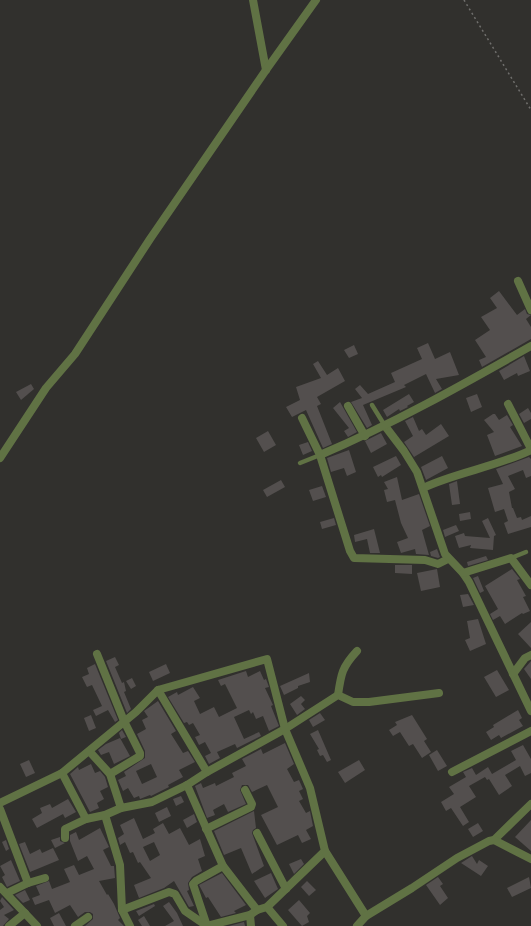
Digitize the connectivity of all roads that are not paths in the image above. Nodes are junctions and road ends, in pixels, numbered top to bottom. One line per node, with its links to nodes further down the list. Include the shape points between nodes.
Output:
1 (253, 0): 3 (street)
2 (316, 0): 3 (street)
3 (266, 70): 15 (street, via 75,354 46,388)
4 (518, 281): 5 (street)
5 (531, 310)
6 (531, 346): 11 (street, via 435,401)
7 (508, 404): 13 (street)
8 (372, 405): 11 (lane)
9 (348, 406): 12 (street)
10 (302, 418): 14 (street)
11 (385, 426): 12 (street); 17 (street, via 413,465)
12 (365, 436): 14 (street)
13 (531, 450): 17 (street)
14 (320, 456): 16 (lane); 20 (street, via 354,558 425,560 438,564)
15 (0, 458)
16 (300, 463)
17 (422, 488): 20 (street)
18 (526, 552): 19 (lane)
19 (512, 558): 21 (street); 22 (street)
20 (448, 559): 21 (street)
21 (463, 573): 26 (street)
22 (531, 585)
23 (357, 651): 29 (street, via 345,664)
24 (97, 654): 31 (street)
25 (531, 655): 26 (street, via 525,658)
26 (513, 674): 30 (street)
27 (158, 690): 31 (street); 32 (street, via 265,658 268,661); 35 (street)
28 (439, 692): 29 (street, via 369,702 353,702)
29 (338, 695): 32 (street)
30 (531, 710)
31 (124, 721): 34 (street); 38 (street, via 140,756)
32 (285, 729): 35 (street); 51 (street, via 310,788)
33 (531, 731): 36 (street)
34 (90, 752): 37 (street); 38 (street)
35 (207, 772): 39 (street)
36 (452, 772)
37 (62, 773): 41 (street); 46 (street)
38 (110, 774): 43 (street)
39 (187, 786): 43 (street, via 152,802); 47 (street)
40 (245, 790): 47 (street, via 251,807)
41 (0, 803)
42 (531, 804): 50 (street)
43 (121, 808): 45 (street)
44 (0, 809): 55 (street)
45 (105, 815): 46 (street); 60 (street, via 120,865)
46 (86, 819): 49 (street, via 65,829)
47 (206, 829): 53 (street)
48 (257, 833): 57 (street)
49 (65, 838)
50 (494, 840): 52 (street); 64 (street, via 482,843)
51 (325, 851): 57 (street); 64 (street)
52 (531, 859)
53 (224, 866): 61 (street); 70 (street, via 194,884)
54 (45, 878): 55 (street)
55 (28, 883): 58 (street)
56 (0, 886): 58 (street)
57 (286, 889): 59 (street)
58 (6, 893): 62 (street)
59 (267, 907): 61 (street); 72 (street)
60 (122, 910): 69 (street); 70 (street, via 172,892 185,911)
61 (257, 910): 63 (street)
62 (25, 913): 66 (street); 67 (street)
63 (250, 915): 70 (street); 71 (street)
64 (366, 916): 73 (street)
65 (88, 917): 68 (street)
66 (9, 926)
67 (37, 926)
68 (75, 926)
69 (130, 926)
70 (207, 926)
71 (251, 926)
72 (283, 926)
73 (357, 926)

